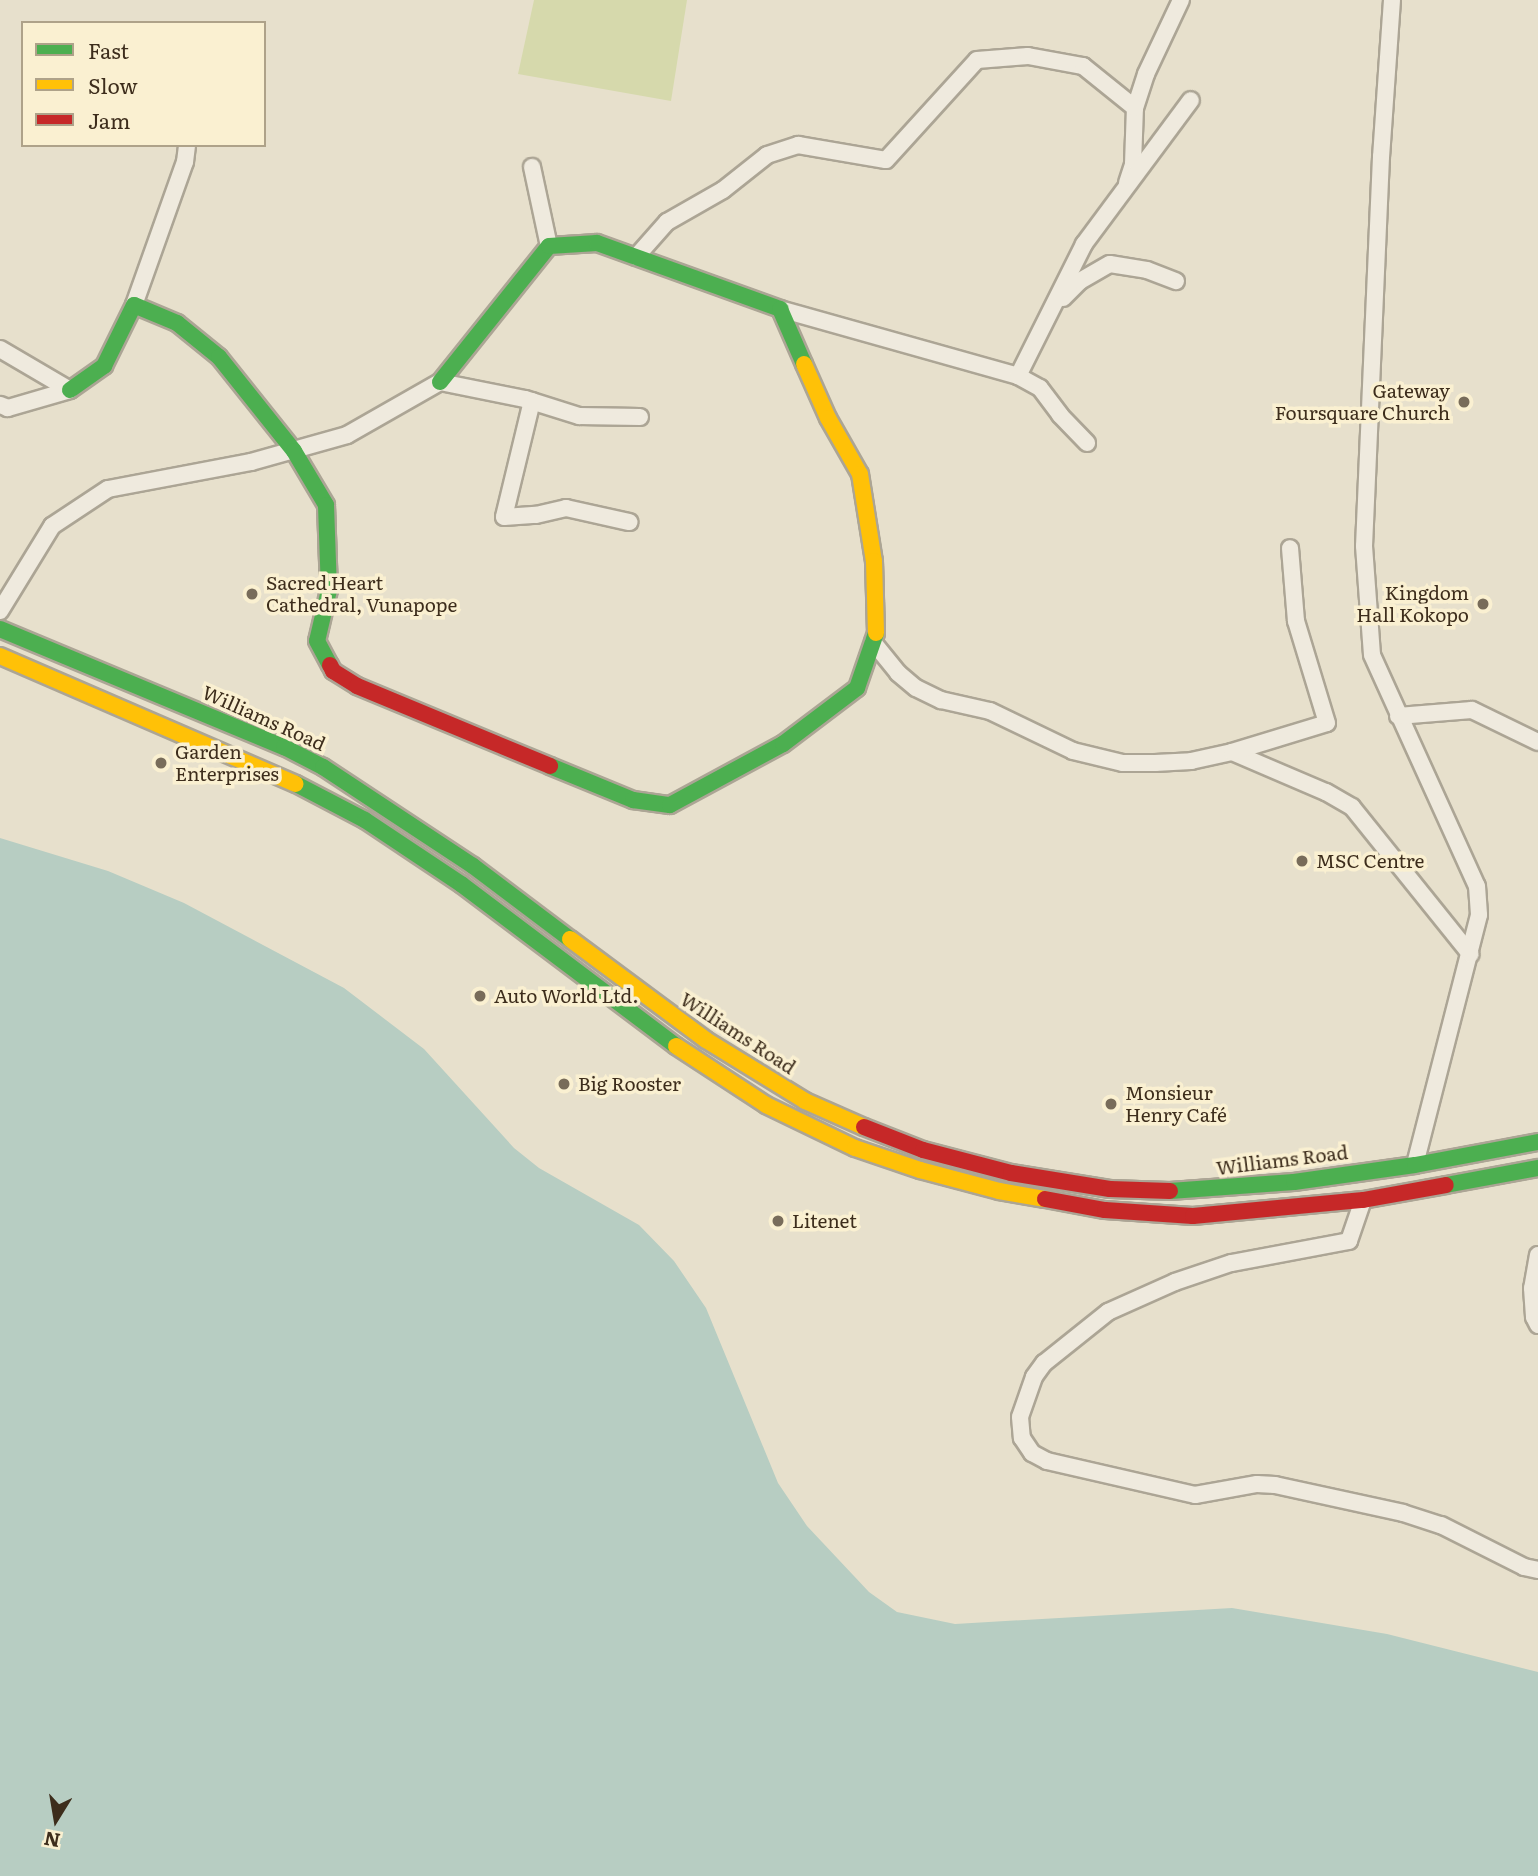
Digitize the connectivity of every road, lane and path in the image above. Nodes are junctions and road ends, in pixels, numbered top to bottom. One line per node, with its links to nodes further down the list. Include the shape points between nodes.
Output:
1 (1181, 0): 4 (street)
2 (1392, 0): 29 (street, via 1364,546 1373,655)
3 (1191, 100): 7 (street)
4 (1135, 108): 7 (street, via 1133,164); 9 (street, via 1083,66 1028,56 977,60 886,160 797,145 768,155 723,190 667,222)
5 (187, 147): 11 (street)
6 (531, 167): 8 (street)
7 (1124, 192): 12 (street, via 1084,244)
8 (549, 246): 9 (main road, via 597,243); 16 (main road)
9 (636, 257): 13 (main road)
10 (1176, 281): 12 (street, via 1110,264 1080,281)
11 (135, 304): 17 (main road, via 104,366); 22 (main road, via 177,323 219,358)
12 (1054, 306): 15 (street)
13 (780, 309): 15 (street); 27 (main road, via 828,418 860,474 874,561 877,631)
14 (0, 349): 17 (street)
15 (1018, 376): 21 (street, via 1040,388)
16 (440, 382): 18 (street); 22 (street, via 347,435)
17 (70, 390): 19 (street, via 8,408)
18 (532, 401): 20 (street, via 579,416); 23 (street, via 504,517 566,508)
19 (0, 405)
20 (640, 417)
21 (1087, 443)
22 (294, 451): 25 (street, via 108,489 52,526); 27 (main road, via 326,505 329,590 317,641 333,671 356,686 633,800 670,805 783,744 857,688)
23 (629, 522)
24 (1290, 548): 31 (street, via 1296,621 1327,723)
25 (0, 611)
26 (0, 629): 34 (main road, Williams Road, via 323,767 472,866 706,1040 805,1101 870,1130 923,1150 1011,1173 1110,1189 1191,1192)
27 (873, 642): 31 (street, via 916,688 942,700 990,711 1073,751 1144,763 1191,761)
28 (0, 656): 36 (main road, via 283,776 365,820 461,884 687,1055 766,1105 855,1148 999,1191 1105,1210 1193,1216)
29 (1398, 716): 30 (street, via 1472,710); 32 (street, via 1477,886 1479,915)
30 (1538, 742)
31 (1232, 752): 32 (street, via 1352,807)
32 (1470, 954): 34 (street)
33 (1538, 1142): 34 (main road, Williams Road)
34 (1415, 1165)
35 (1538, 1168): 36 (main road)
36 (1363, 1200): 39 (street, via 1349,1241 1231,1263 1108,1312 1044,1363 1034,1377 1020,1417 1022,1438 1032,1453 1047,1461 1195,1495 1275,1485 1403,1513 1441,1525)
37 (1538, 1255): 38 (street, via 1532,1288)
38 (1538, 1325)
39 (1538, 1570)

